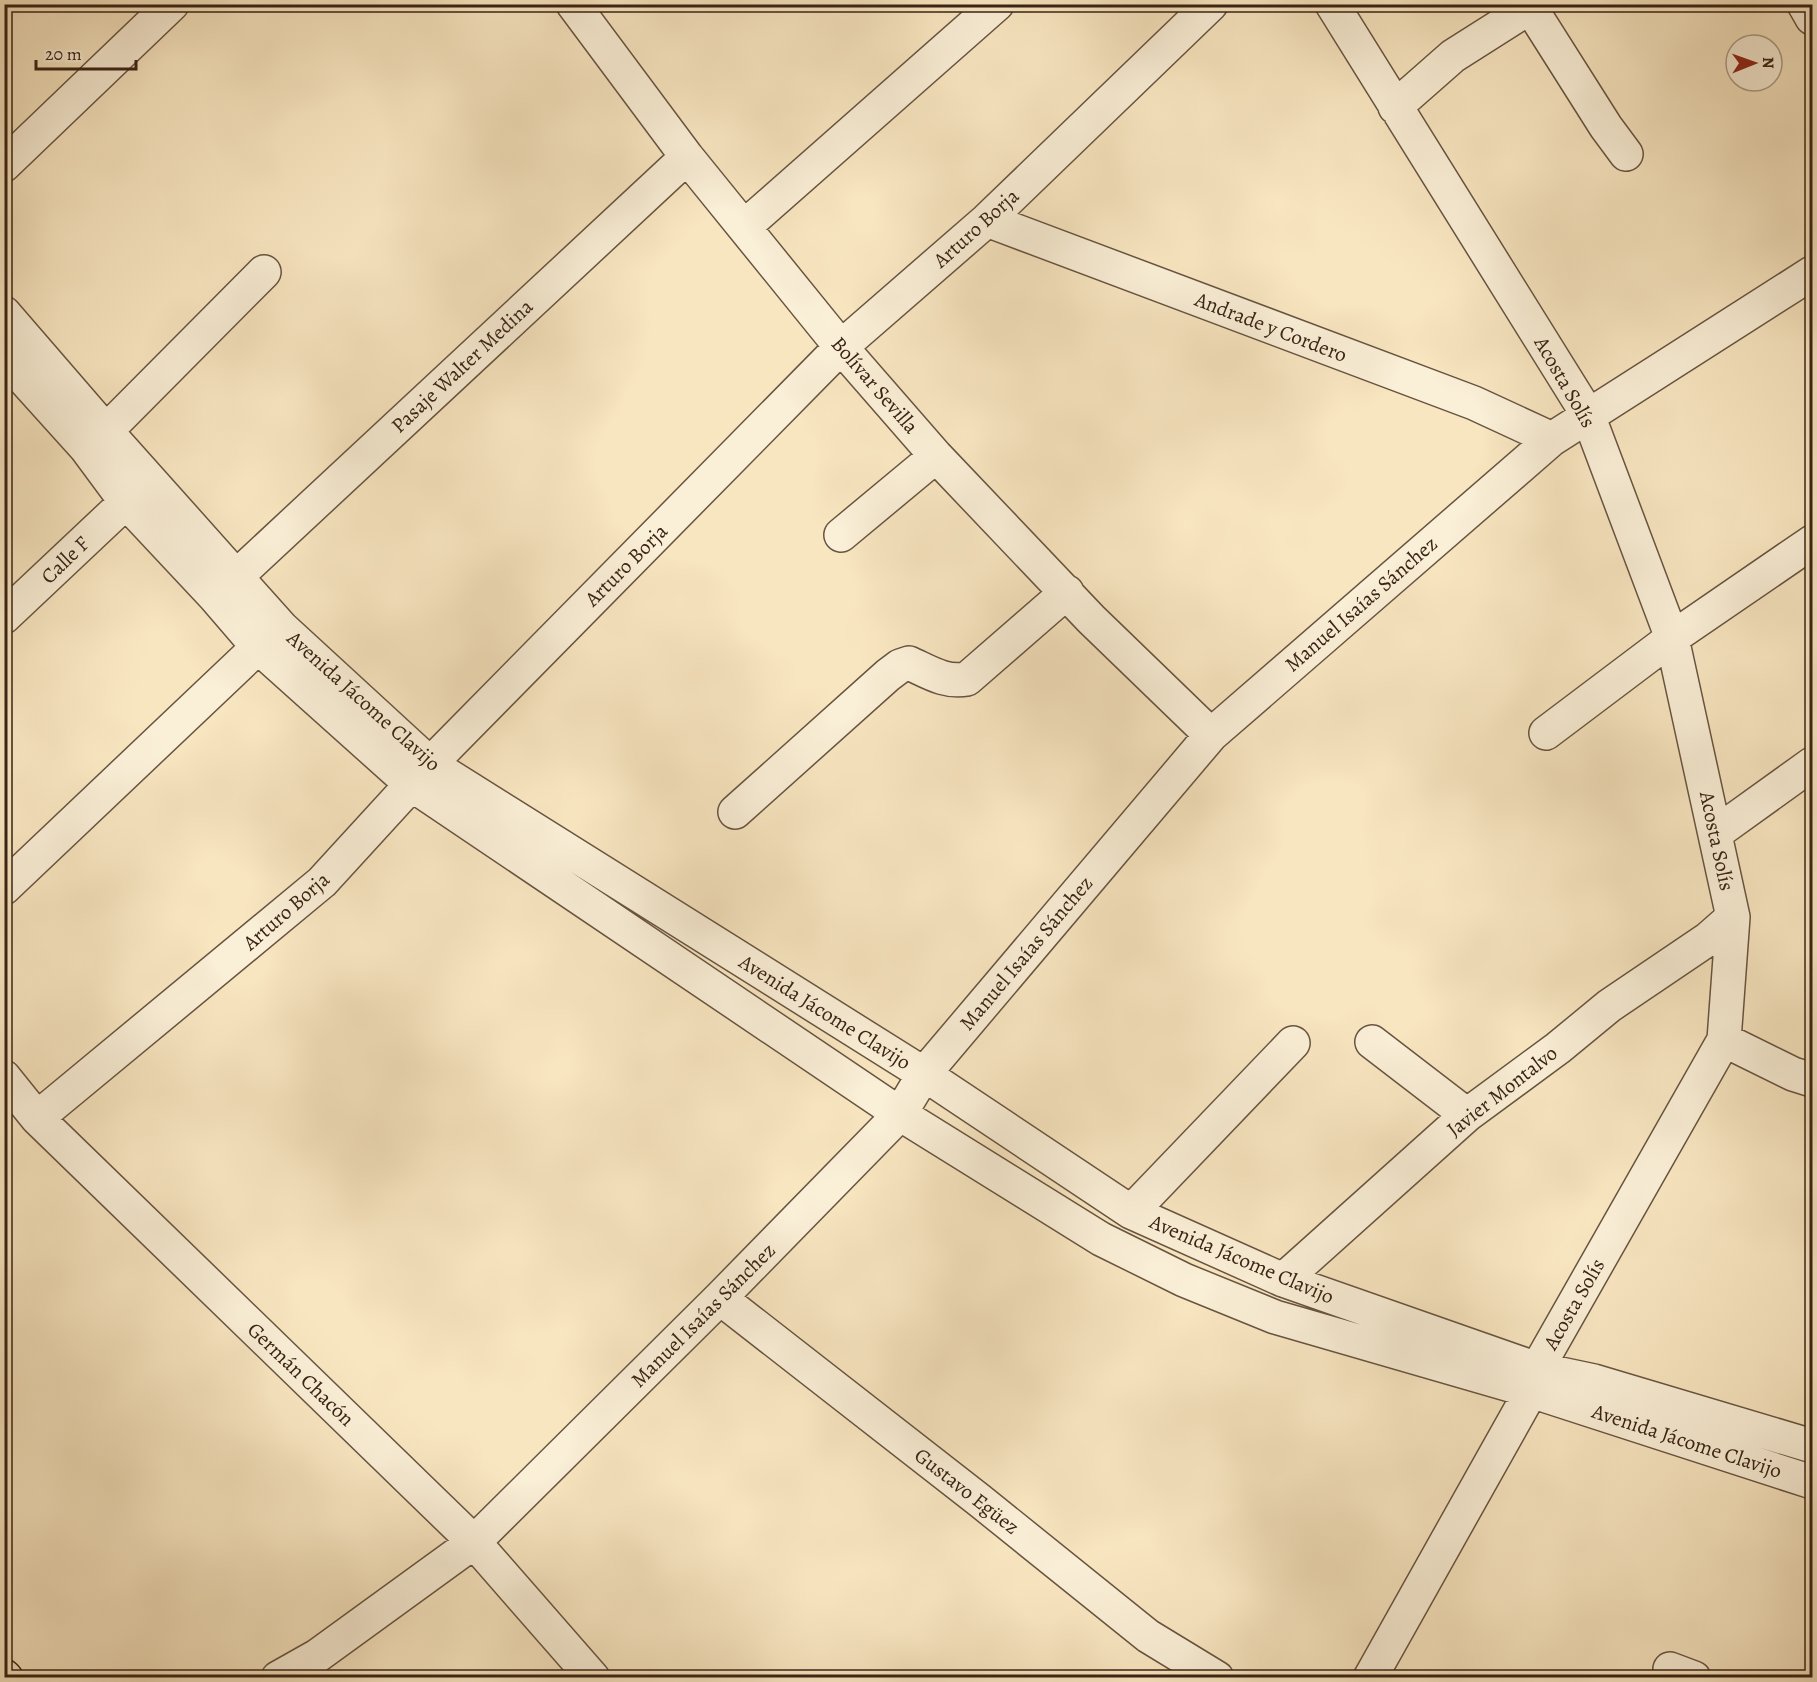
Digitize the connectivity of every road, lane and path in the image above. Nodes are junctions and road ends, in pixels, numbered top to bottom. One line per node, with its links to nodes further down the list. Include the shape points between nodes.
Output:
1 (172, 4): 12 (street)
2 (573, 4): 11 (street, Bolívar Sevilla)
3 (997, 4): 14 (street)
4 (1211, 4): 13 (street, Arturo Borja)
5 (1332, 4): 9 (street, Acosta Solís)
6 (1804, 4): 8 (street)
7 (1532, 6): 9 (street, via 1453,56); 10 (street)
8 (1812, 18)
9 (1395, 107): 20 (street, Acosta Solís)
10 (1626, 154)
11 (687, 157): 14 (street, Bolívar Sevilla); 27 (street, Pasaje Walter Medina)
12 (4, 165)
13 (987, 220): 18 (street, Arturo Borja); 21 (street, Andrade y Cordero, via 1474,403)
14 (744, 226): 18 (street, Bolívar Sevilla)
15 (264, 272): 22 (street)
16 (1812, 273): 20 (street, Manuel Isaías Sánchez)
17 (4, 313): 22 (street, Avenida Jácome Clavijo)
18 (841, 347): 23 (street, Bolívar Sevilla); 35 (street, Arturo Borja)
19 (4, 357): 22 (street, Avenida Jácome Clavijo)
20 (1588, 415): 21 (street, Manuel Isaías Sánchez); 30 (street, Acosta Solís)
21 (1552, 438): 33 (street, Manuel Isaías Sánchez)
22 (96, 440): 24 (street, Avenida Jácome Clavijo); 27 (street, Avenida Jácome Clavijo)
23 (936, 456): 25 (street); 28 (street, Bolívar Sevilla)
24 (126, 502): 29 (street, Calle F); 31 (street, Avenida Jácome Clavijo)
25 (841, 535)
26 (1812, 543): 30 (street)
27 (237, 576): 35 (street, Avenida Jácome Clavijo)
28 (1067, 592): 33 (street, Bolívar Sevilla); 36 (street, via 967,679 944,679 909,663 900,666)
29 (4, 618)
30 (1672, 638): 32 (street); 37 (street, Acosta Solís)
31 (258, 647): 35 (street, Avenida Jácome Clavijo); 38 (street)
32 (1546, 733)
33 (1211, 735): 43 (street, Manuel Isaías Sánchez)
34 (1812, 764): 37 (street)
35 (420, 774): 43 (street, Avenida Jácome Clavijo); 46 (street, Avenida Jácome Clavijo); 48 (street, Arturo Borja, via 322,882)
36 (735, 812)
37 (1716, 833): 39 (street, Acosta Solís)
38 (4, 888)
39 (1733, 917): 40 (street, Acosta Solís); 47 (street, Javier Montalvo)
40 (1724, 1040): 45 (street); 52 (street, Acosta Solís)
41 (1372, 1042): 47 (street)
42 (1293, 1043): 49 (street)
43 (924, 1074): 46 (street, Manuel Isaías Sánchez); 49 (street, Avenida Jácome Clavijo)
44 (4, 1077): 48 (street, Germán Chacón)
45 (1812, 1080)
46 (900, 1114): 51 (street, Manuel Isaías Sánchez); 52 (street, Avenida Jácome Clavijo, via 1101,1239 1184,1280 1275,1317)
47 (1467, 1115): 50 (street, Javier Montalvo)
48 (36, 1118): 55 (street, Germán Chacón)
49 (1131, 1212): 50 (street, Avenida Jácome Clavijo)
50 (1283, 1280): 52 (street, Avenida Jácome Clavijo)
51 (720, 1298): 55 (street, Manuel Isaías Sánchez); 58 (street, Gustavo Egüez, via 1148,1636)
52 (1534, 1380): 53 (street, Avenida Jácome Clavijo, via 1594,1381); 54 (street, Avenida Jácome Clavijo); 59 (street, Acosta Solís)
53 (1812, 1446)
54 (1812, 1482)
55 (474, 1542): 56 (street, Manuel Isaías Sánchez, via 317,1656); 57 (street, Germán Chacón)
56 (278, 1677)
57 (593, 1677)
58 (1217, 1677)
59 (1370, 1677)

